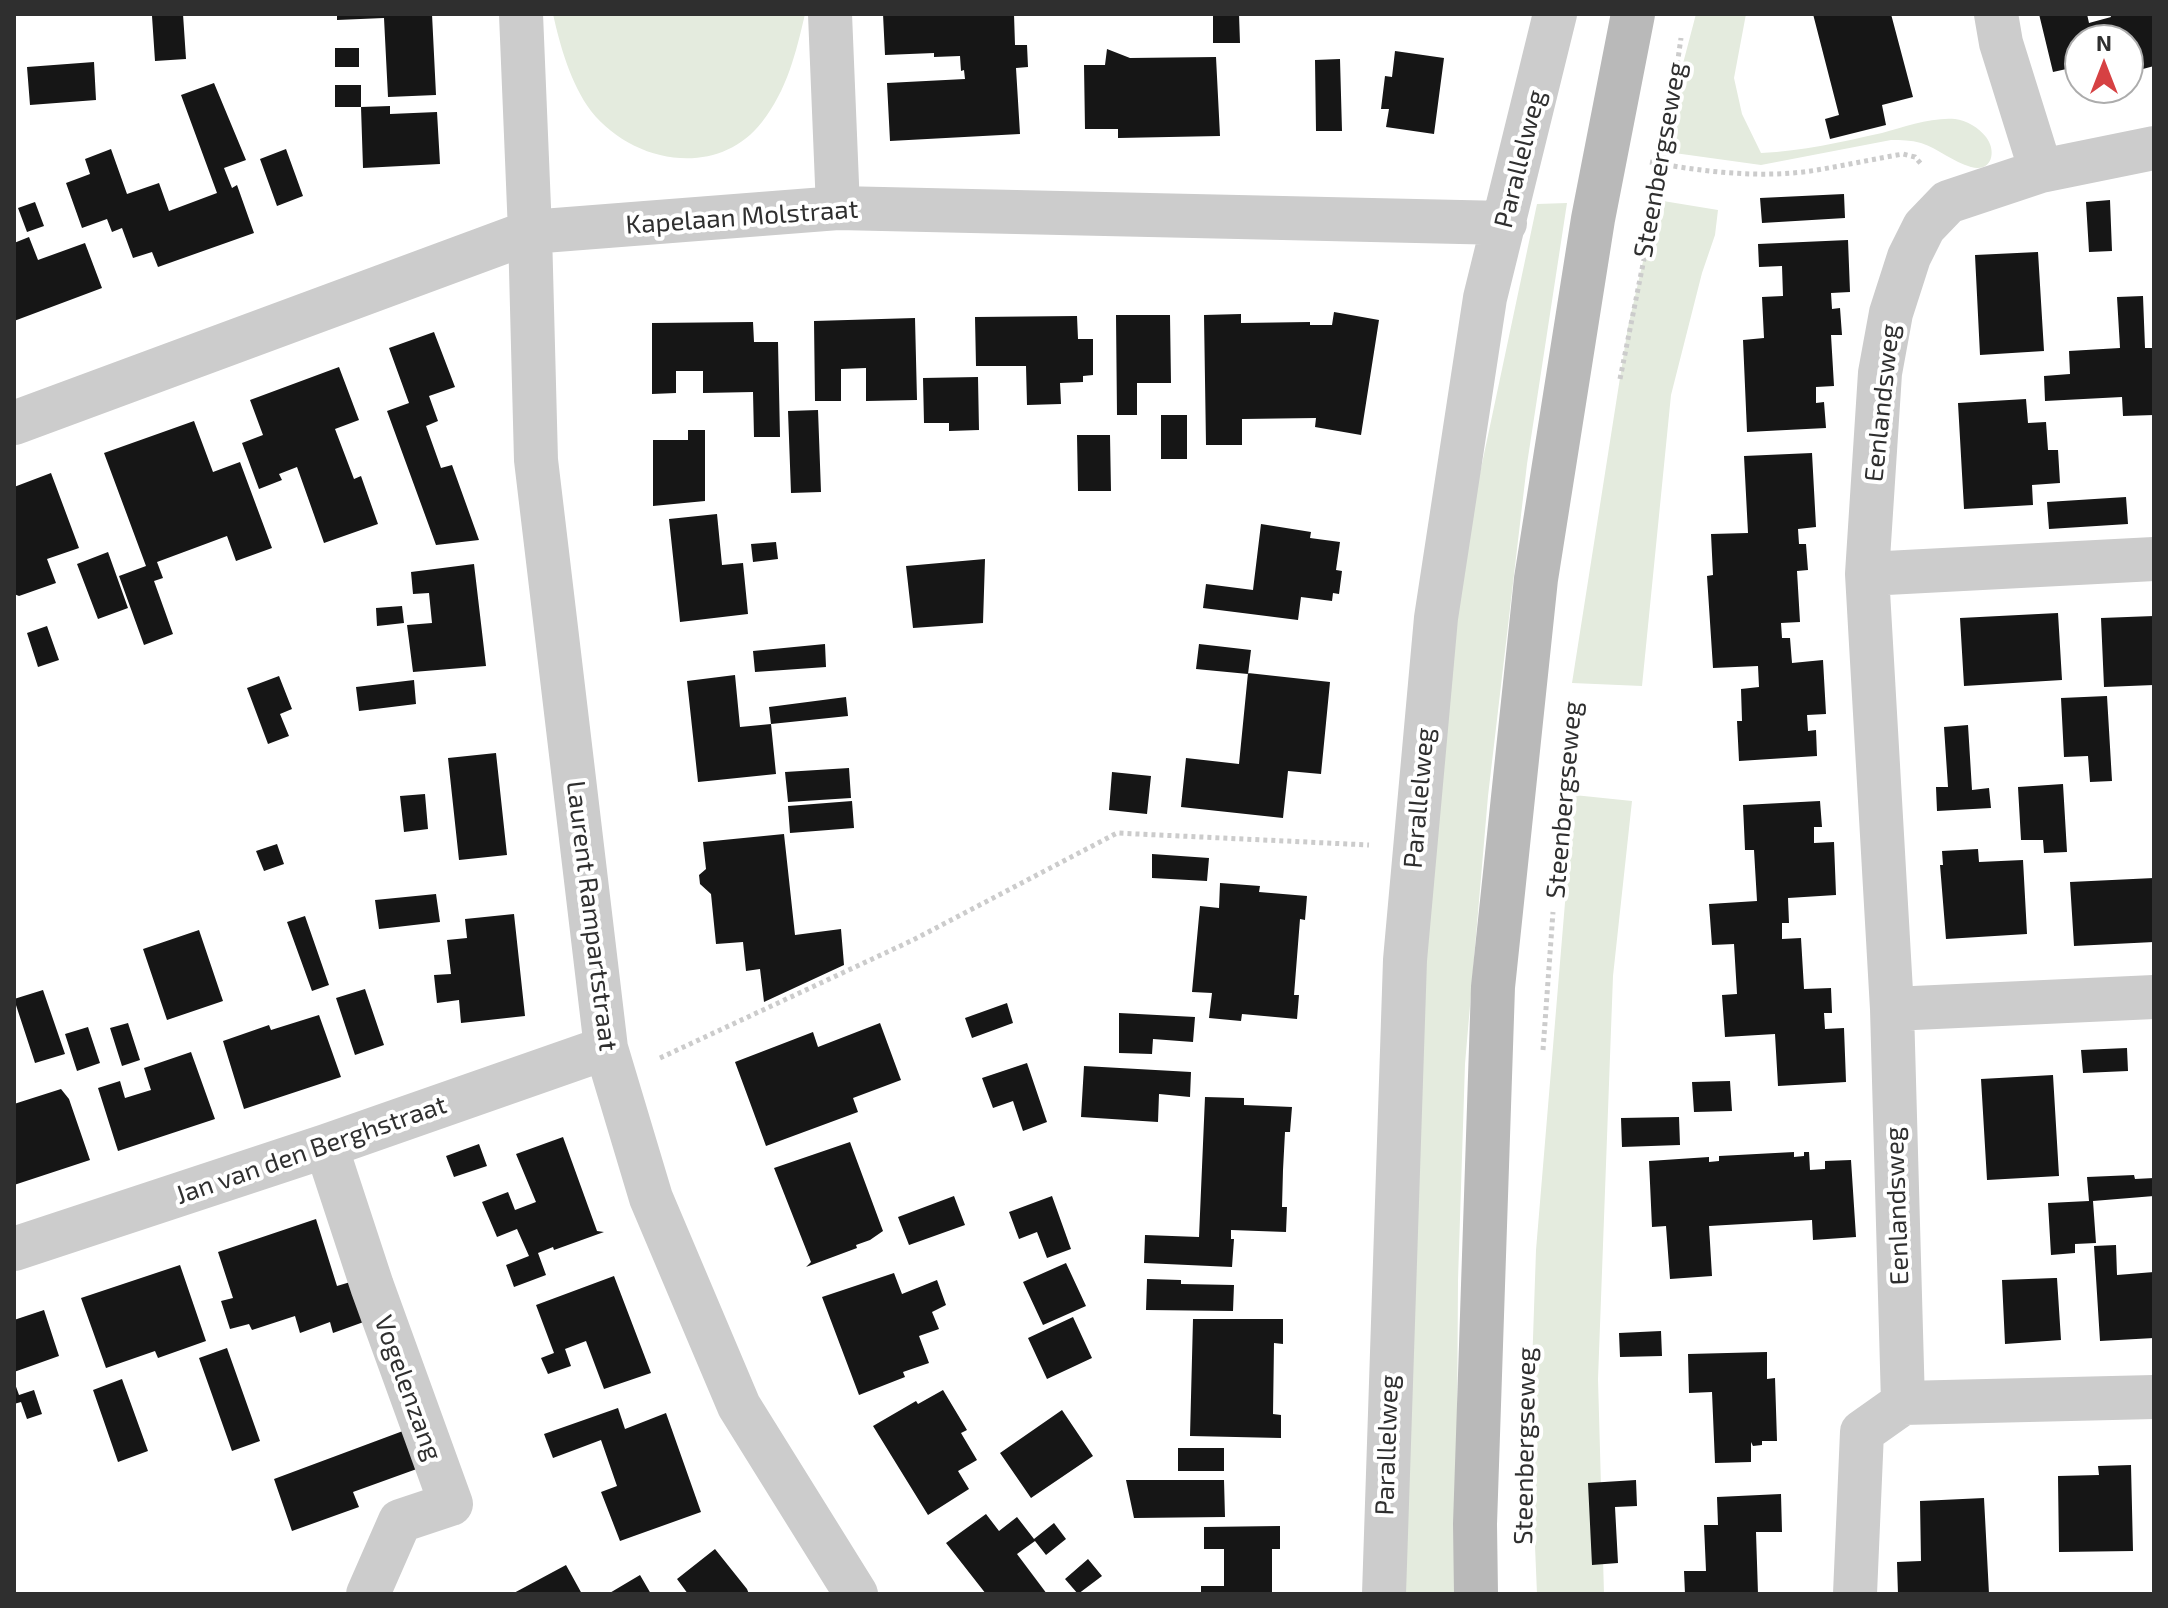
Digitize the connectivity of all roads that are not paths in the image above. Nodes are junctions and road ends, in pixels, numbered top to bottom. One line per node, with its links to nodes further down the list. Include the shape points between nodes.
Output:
1 (521, 14): 10 (street, Laurent Rampartstraat)
2 (830, 14): 8 (street)
3 (1555, 14): 9 (street, Parallelweg)
4 (1633, 14): 24 (main road, Steenbergseweg, via 1593,219 1536,579 1493,987)
5 (1996, 14): 7 (street)
6 (2154, 148): 7 (street)
7 (2041, 171): 13 (street, Eenlandsweg, via 1948,202 1924,227 1909,257 1880,373)
8 (838, 208): 9 (street, Kapelaan Molstraat); 10 (street, Kapelaan Molstraat)
9 (1505, 223): 23 (street, Parallelweg, via 1485,298 1436,618 1414,847 1405,960)
10 (530, 232): 11 (street, Kapelaan Molstraat); 16 (street, Laurent Rampartstraat, via 536,460)
11 (14, 423)
12 (2154, 559): 13 (street)
13 (1867, 574): 15 (street, Eenlandsweg)
14 (2154, 997): 15 (street)
15 (1892, 1009): 20 (street, Eenlandsweg)
16 (611, 1063): 17 (street, Jan van den Berghstraat); 22 (street, Laurent Rampartstraat, via 651,1198 739,1406)
17 (326, 1146): 18 (street, Jan van den Berghstraat); 21 (street, Vogelenzang, via 451,1504 400,1521)
18 (14, 1249)
19 (2154, 1397): 20 (street)
20 (1903, 1403): 25 (street, via 1862,1432)
21 (368, 1594)
22 (856, 1594)
23 (1384, 1594)
24 (1476, 1594)
25 (1855, 1594)

